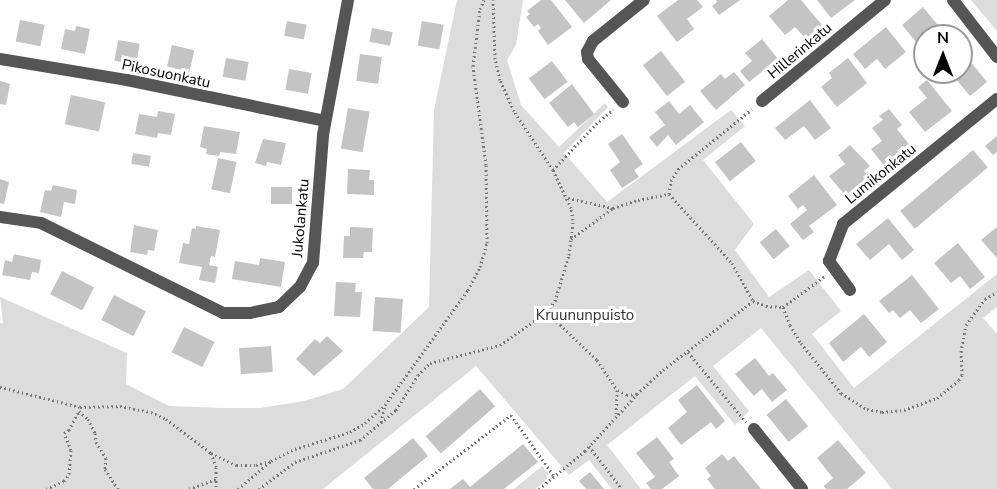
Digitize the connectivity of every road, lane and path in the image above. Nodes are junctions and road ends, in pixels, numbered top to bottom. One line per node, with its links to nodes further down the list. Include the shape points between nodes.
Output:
1 (348, 0): 12 (street, Jukolankatu)
2 (484, 0): 29 (path, via 473,66 486,165 486,243 468,290)
3 (493, 0): 13 (path, via 495,59 500,80 514,111)
4 (644, 0): 11 (street, via 593,41 587,52 588,59)
5 (885, 0): 10 (street, Hillerinkatu)
6 (953, 0): 7 (street)
7 (997, 57)
8 (0, 59): 12 (street, Pikosuonkatu, via 122,79)
9 (997, 99): 19 (street, Lumikonkatu, via 843,224 829,261)
10 (762, 101): 14 (path, via 678,169)
11 (623, 102): 13 (path, via 596,124)
12 (325, 121): 17 (street, Jukolankatu, via 313,263 291,297 264,312 223,313 41,223)
13 (553, 170): 15 (path)
14 (669, 194): 16 (path); 22 (path, via 732,263)
15 (568, 198): 16 (path); 18 (path, via 573,220)
16 (613, 208): 18 (path)
17 (0, 217)
18 (571, 239): 24 (path, via 564,273)
19 (835, 269): 20 (street); 23 (path)
20 (850, 290)
21 (997, 292): 23 (path, via 977,308 966,325 959,380 937,398 904,410 882,412 867,409 841,393 801,343)
22 (753, 301): 23 (path); 25 (path)
23 (783, 307)
24 (548, 312): 27 (path, via 597,360); 32 (path, via 500,345 430,363 418,375 404,401)
25 (688, 352): 28 (path); 31 (path)
26 (0, 387): 35 (path, via 80,407 120,406 151,412)
27 (617, 390): 28 (path); 30 (path)
28 (636, 394): 30 (path)
29 (385, 405): 32 (path); 36 (path, via 350,432)
30 (616, 415): 34 (path)
31 (741, 419)
32 (381, 424): 44 (path, via 343,448 295,462)
33 (754, 429): 48 (street)
34 (589, 446): 37 (path); 47 (path)
35 (211, 453): 36 (path, via 236,465); 38 (path)
36 (271, 461): 43 (path)
37 (554, 476): 45 (path, via 511,415); 46 (path)
38 (216, 479): 41 (path); 42 (path)
39 (46, 489): 40 (path, via 69,474 71,450 64,433 79,411 95,433 106,458 105,469)
40 (118, 489)
41 (189, 489)
42 (216, 489)
43 (238, 489)
44 (259, 489)
45 (414, 489)
46 (539, 489)
47 (622, 489)
48 (802, 489)

